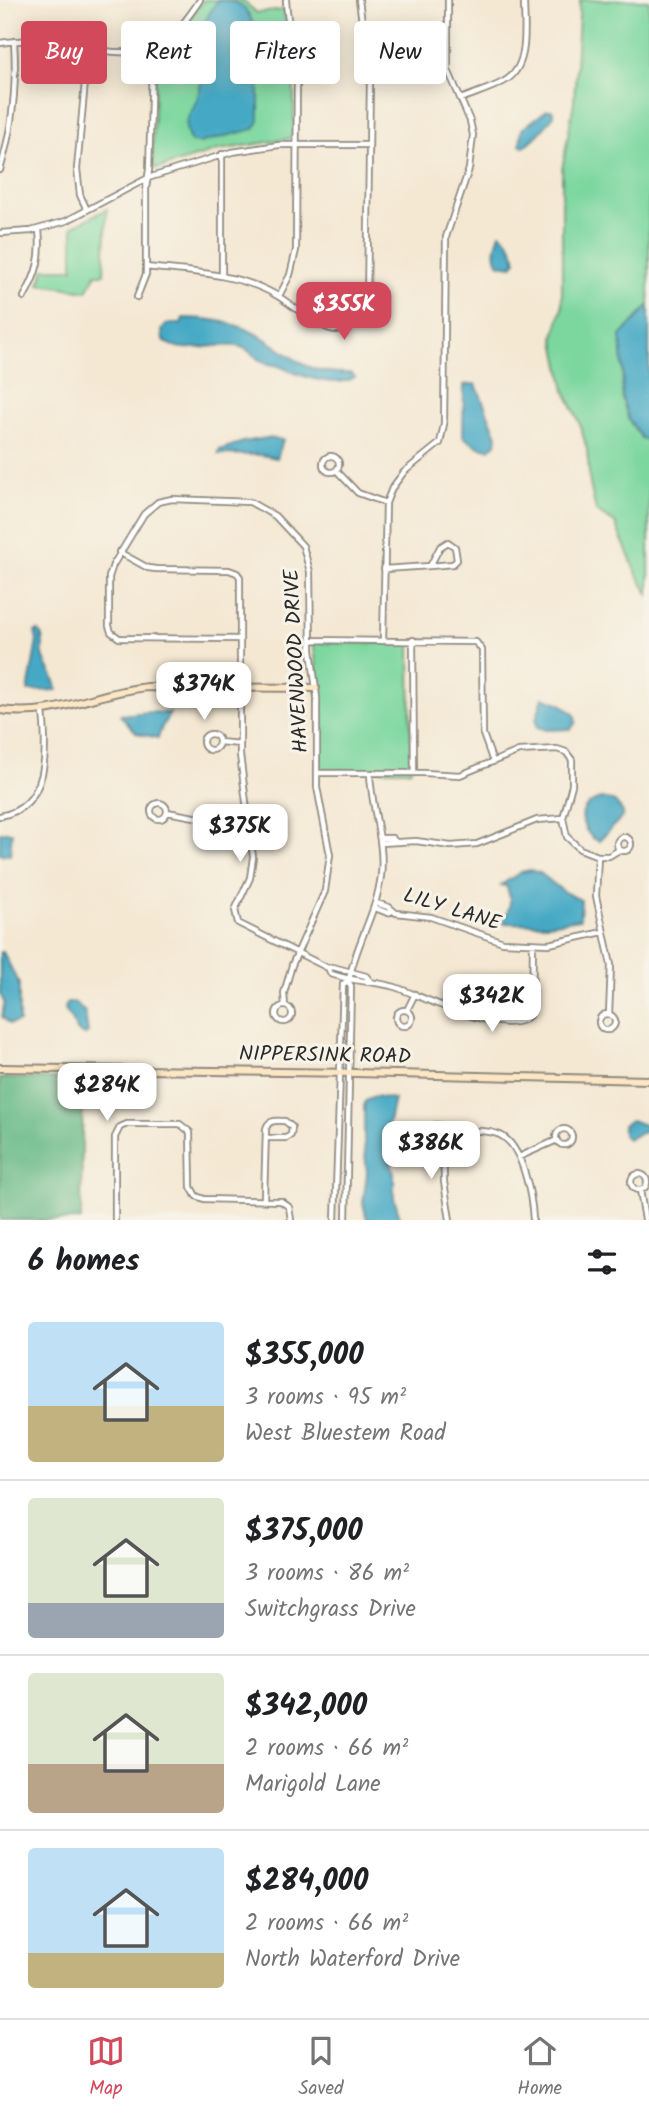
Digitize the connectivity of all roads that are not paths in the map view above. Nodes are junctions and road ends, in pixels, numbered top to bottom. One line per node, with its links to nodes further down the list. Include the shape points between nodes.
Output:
1 (286, 0): 13 (street, via 297,73)
2 (359, 0): 14 (street, via 370,80)
3 (448, 0): 12 (street, via 449,70)
4 (524, 0): 12 (street, via 519,66 505,81)
5 (198, 1): 6 (street)
6 (183, 21)
7 (14, 41): 8 (street); 9 (street); 16 (street, via 12,125)
8 (21, 41)
9 (0, 43)
10 (85, 84): 18 (street, via 77,169)
11 (151, 84): 17 (street)
12 (461, 99): 27 (street, via 470,121 473,148 446,237 444,424 440,443 404,472)
13 (297, 144): 14 (street); 15 (street); 23 (street, via 296,250)
14 (369, 145): 23 (street, via 367,304 363,314 347,328 330,329)
15 (222, 154): 17 (street); 22 (street)
16 (0, 170)
17 (148, 178): 18 (street); 21 (street)
18 (87, 209): 19 (street)
19 (39, 229): 20 (street); 24 (street, via 38,270)
20 (0, 233)
21 (146, 267): 22 (street); 25 (street)
22 (222, 276): 23 (street)
23 (279, 296)
24 (23, 297)
25 (137, 297)
26 (336, 470): 27 (street, via 358,494)
27 (386, 503): 30 (street)
28 (119, 552): 31 (street, via 148,568 237,573 241,581); 31 (street, HAVENWOOD DRIVE, via 109,577 109,626 115,636); 32 (street, HAVENWOOD DRIVE, via 144,514 164,500 233,499 258,505 303,546 310,572)
29 (430, 566): 29 (street, via 443,544 452,543 457,560); 30 (street)
30 (384, 569): 33 (street)
31 (240, 639): 35 (street)
32 (311, 640): 33 (street); 36 (street, HAVENWOOD DRIVE)
33 (383, 640): 34 (street)
34 (413, 640): 41 (street, via 471,640 480,645 483,734); 44 (street)
35 (240, 687): 36 (street); 38 (street, via 122,689); 40 (street)
36 (316, 688): 42 (street, HAVENWOOD DRIVE)
37 (0, 710): 38 (street)
38 (43, 711): 46 (street, via 46,746 38,787 24,805)
39 (219, 742): 40 (street)
40 (240, 744): 47 (street)
41 (493, 762): 44 (street, via 460,775); 48 (street, via 528,749 570,754 572,785)
42 (317, 773): 43 (street); 55 (street, HAVENWOOD DRIVE, via 329,845 328,880)
43 (370, 773): 44 (street); 49 (street)
44 (414, 773)
45 (167, 813): 47 (street, via 211,820)
46 (0, 816)
47 (248, 818): 55 (street, via 253,866 235,910 236,919)
48 (564, 818): 49 (street, via 537,820 477,844); 51 (street, via 567,837)
49 (381, 841): 52 (street)
50 (619, 850): 51 (street)
51 (598, 856): 53 (street, via 596,896)
52 (375, 906): 54 (street, LILY LANE, via 430,916 495,941); 57 (street)
53 (603, 932): 54 (street, LILY LANE); 63 (street, via 611,965)
54 (533, 944): 60 (street, via 531,1011 524,1021 486,1022)
55 (297, 953): 56 (street); 61 (street, HAVENWOOD DRIVE, via 286,982)
56 (328, 968): 57 (street); 59 (street)
57 (350, 972): 58 (street); 59 (street)
58 (370, 981): 59 (street); 60 (street)
59 (349, 982): 65 (street, via 343,984); 66 (street)
60 (415, 995): 62 (street)
61 (285, 1006)
62 (407, 1010)
63 (609, 1014)
64 (0, 1068): 65 (street, NIPPERSINK ROAD)
65 (339, 1073): 66 (street, NIPPERSINK ROAD); 77 (street)
66 (349, 1073): 67 (street, NIPPERSINK ROAD); 78 (street)
67 (649, 1080)
68 (445, 1132): 70 (street); 70 (street, via 439,1125 429,1129 433,1141); 72 (street, via 499,1134)
69 (266, 1135): 69 (street, via 286,1138 292,1127 274,1121 268,1123); 74 (street)
70 (443, 1139): 79 (street)
71 (557, 1140): 72 (street)
72 (519, 1157): 80 (street)
73 (640, 1190): 81 (street)
74 (264, 1199): 75 (street, via 196,1196 191,1186 190,1132 180,1124 127,1124 115,1137); 76 (street, via 286,1204)
75 (115, 1220)
76 (291, 1220)
77 (335, 1220)
78 (346, 1220)
79 (450, 1220)
80 (533, 1220)
81 (645, 1220)

